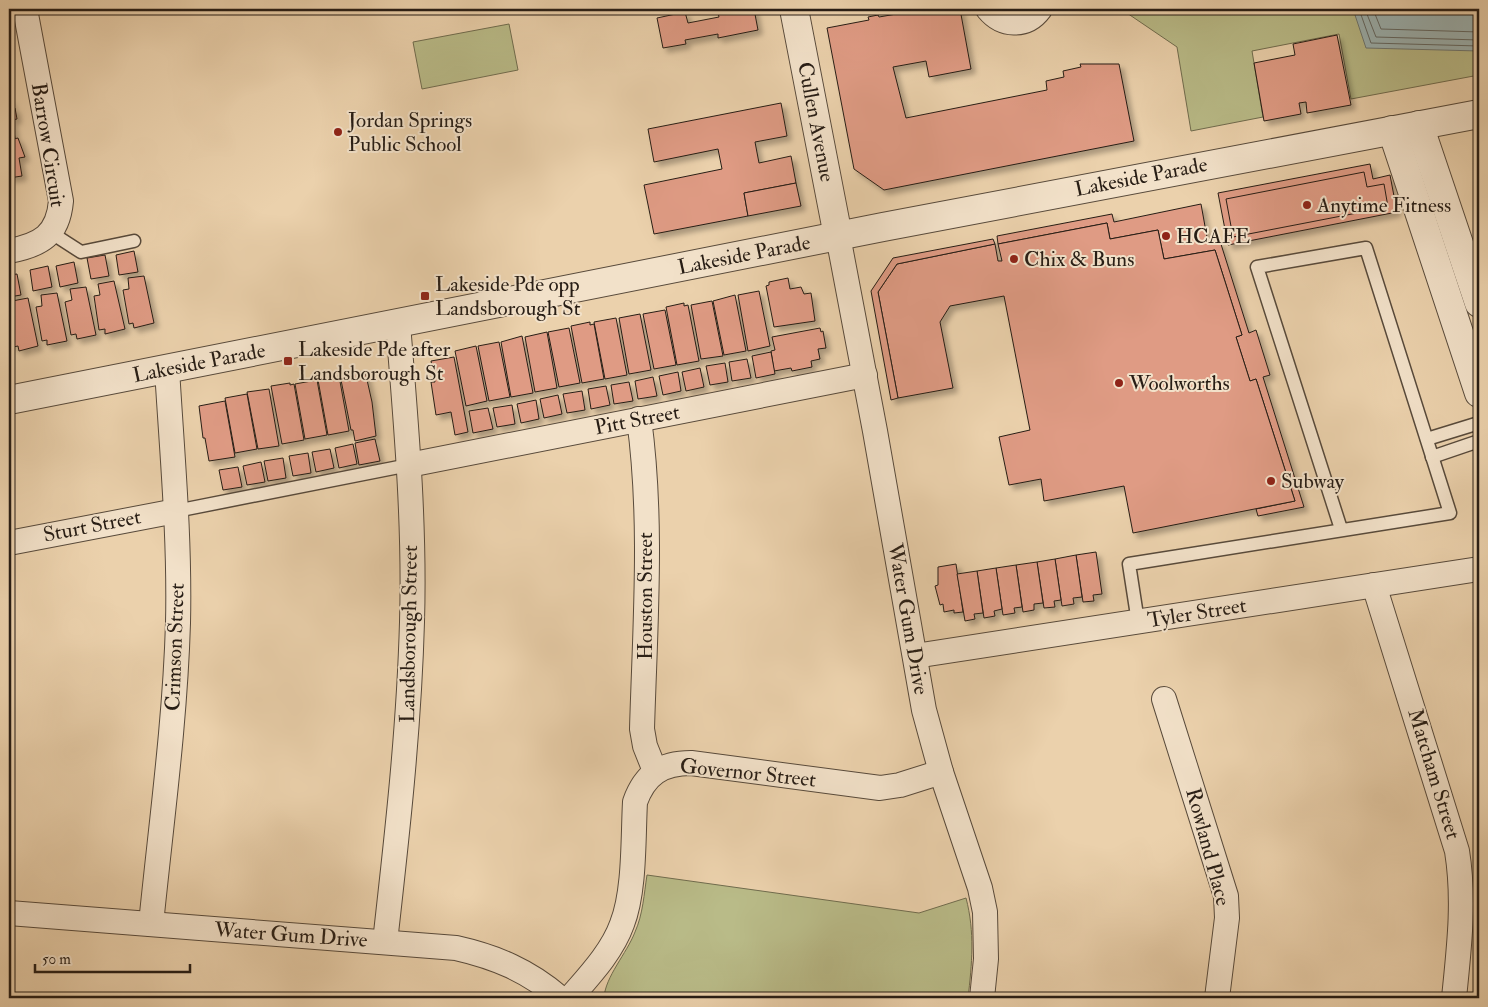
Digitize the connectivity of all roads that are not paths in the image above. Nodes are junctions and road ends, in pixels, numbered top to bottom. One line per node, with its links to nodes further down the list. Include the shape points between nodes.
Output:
1 (25, 9): 8 (street, Barrow Circuit, via 61,201 60,216)
2 (794, 9): 9 (street, Cullen Avenue)
3 (988, 9): 4 (street, via 996,18 1017,23 1027,21)
4 (1040, 9)
5 (1479, 114): 6 (street, Lakeside Parade)
6 (1419, 125): 7 (street, Lakeside Parade); 12 (street)
7 (1392, 130): 9 (street, Lakeside Parade); 16 (street)
8 (50, 232): 10 (lane, via 81,252); 11 (street, Barrow Circuit, via 37,244)
9 (838, 236): 13 (street, Lakeside Parade); 15 (street, Water Gum Drive)
10 (134, 242)
11 (9, 251)
12 (1479, 303)
13 (398, 324): 14 (street, Lakeside Parade); 23 (street, Landsborough Street)
14 (167, 369): 17 (street, Lakeside Parade); 24 (street, Crimson Street)
15 (865, 375): 18 (street, Pitt Street); 30 (street, Water Gum Drive)
16 (1479, 393)
17 (9, 400)
18 (639, 419): 23 (street, Pitt Street); 32 (street, Houston Street, via 644,465 646,567 642,729)
19 (1479, 423): 20 (lane)
20 (1427, 439): 22 (lane); 25 (lane, via 1366,248 1257,267)
21 (1479, 441): 22 (lane)
22 (1432, 456): 25 (lane, via 1450,513)
23 (409, 465): 24 (lane); 36 (street, Landsborough Street, via 412,557 410,678 402,792)
24 (176, 511): 26 (street, Sturt Street); 35 (street, Crimson Street, via 178,622 171,740)
25 (1341, 529): 29 (lane, via 1128,564)
26 (9, 543)
27 (1479, 569): 28 (street, Tyler Street)
28 (1374, 586): 29 (street, Tyler Street); 41 (street, Matcham Street, via 1457,851 1462,917)
29 (1138, 622): 30 (street, Tyler Street)
30 (915, 656): 33 (street, Water Gum Drive, via 924,710)
31 (1164, 699): 40 (street, Rowland Place, via 1226,896 1227,918)
32 (655, 771): 33 (street, Governor Street, via 678,763 880,788); 38 (street, Governor Street, via 635,802 628,902 622,924 596,968)
33 (942, 772): 39 (street, Water Gum Drive, via 985,912)
34 (9, 913): 35 (street, Water Gum Drive)
35 (150, 924): 36 (street, Water Gum Drive)
36 (385, 942): 37 (street, Water Gum Drive, via 456,948 487,955 528,973)
37 (560, 998)
38 (570, 998)
39 (982, 998)
40 (1218, 998)
41 (1454, 998)

